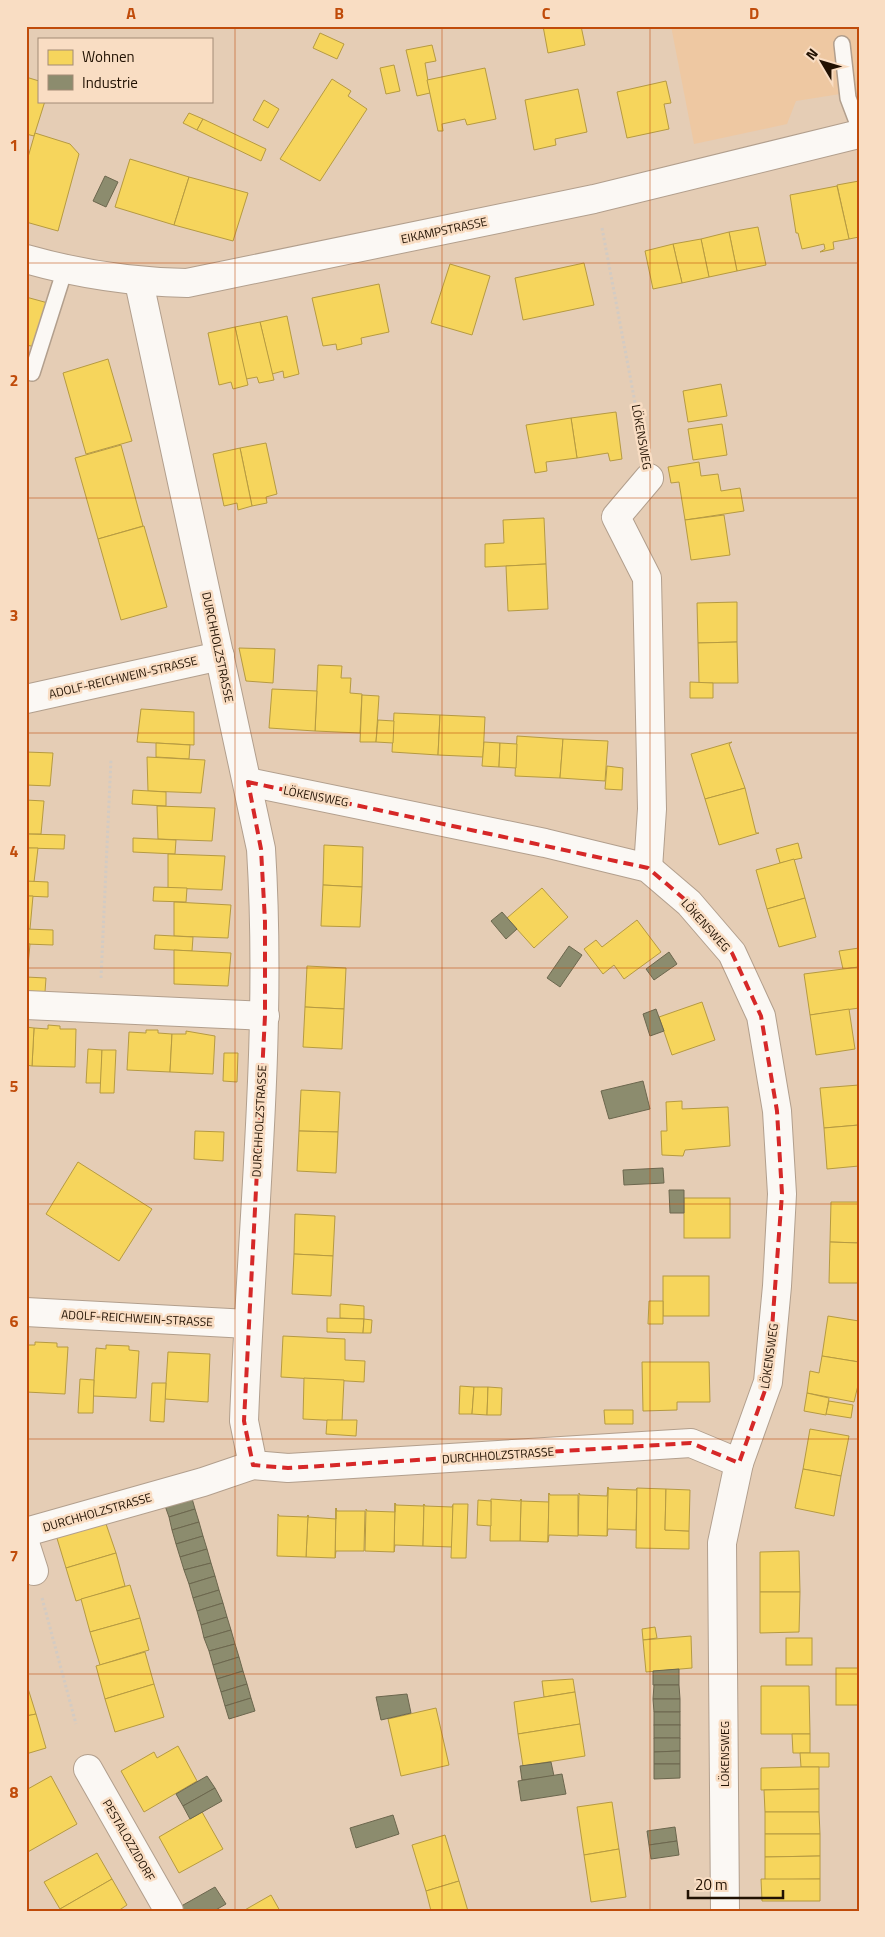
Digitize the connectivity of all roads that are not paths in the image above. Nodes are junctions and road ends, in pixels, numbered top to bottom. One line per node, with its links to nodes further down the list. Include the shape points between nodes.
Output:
1 (842, 44): 2 (lane, via 848,98)
2 (859, 127)
3 (859, 134): 6 (street, EIKAMPSTRASSE, via 594,199 187,283)
4 (26, 259): 5 (street, EIKAMPSTRASSE)
5 (66, 269): 6 (street, EIKAMPSTRASSE); 7 (lane)
6 (139, 282): 9 (street, DURCHHOLZSTRASSE)
7 (32, 373)
8 (649, 478): 12 (street, LÖKENSWEG, via 616,517 647,578 652,809)
9 (220, 656): 10 (street, ADOLF-REICHWEIN-STRASSE); 11 (street, DURCHHOLZSTRASSE)
10 (26, 699)
11 (248, 782): 12 (street, LÖKENSWEG, via 545,843); 14 (street, DURCHHOLZSTRASSE, via 261,849)
12 (648, 868): 17 (street, LÖKENSWEG, via 689,904 732,953 761,1016 777,1110 782,1194 768,1382)
13 (26, 1006): 14 (street)
14 (265, 1016): 16 (street, DURCHHOLZSTRASSE)
15 (26, 1312): 16 (street, ADOLF-REICHWEIN-STRASSE)
16 (248, 1324): 18 (street, DURCHHOLZSTRASSE, via 244,1421)
17 (739, 1463): 18 (street, DURCHHOLZSTRASSE, via 690,1443 288,1468); 22 (street, LÖKENSWEG, via 722,1543)
18 (253, 1465): 19 (street, DURCHHOLZSTRASSE)
19 (26, 1532)
20 (88, 1769): 21 (street, PESTALOZZIDORF)
21 (170, 1911)
22 (724, 1911)

